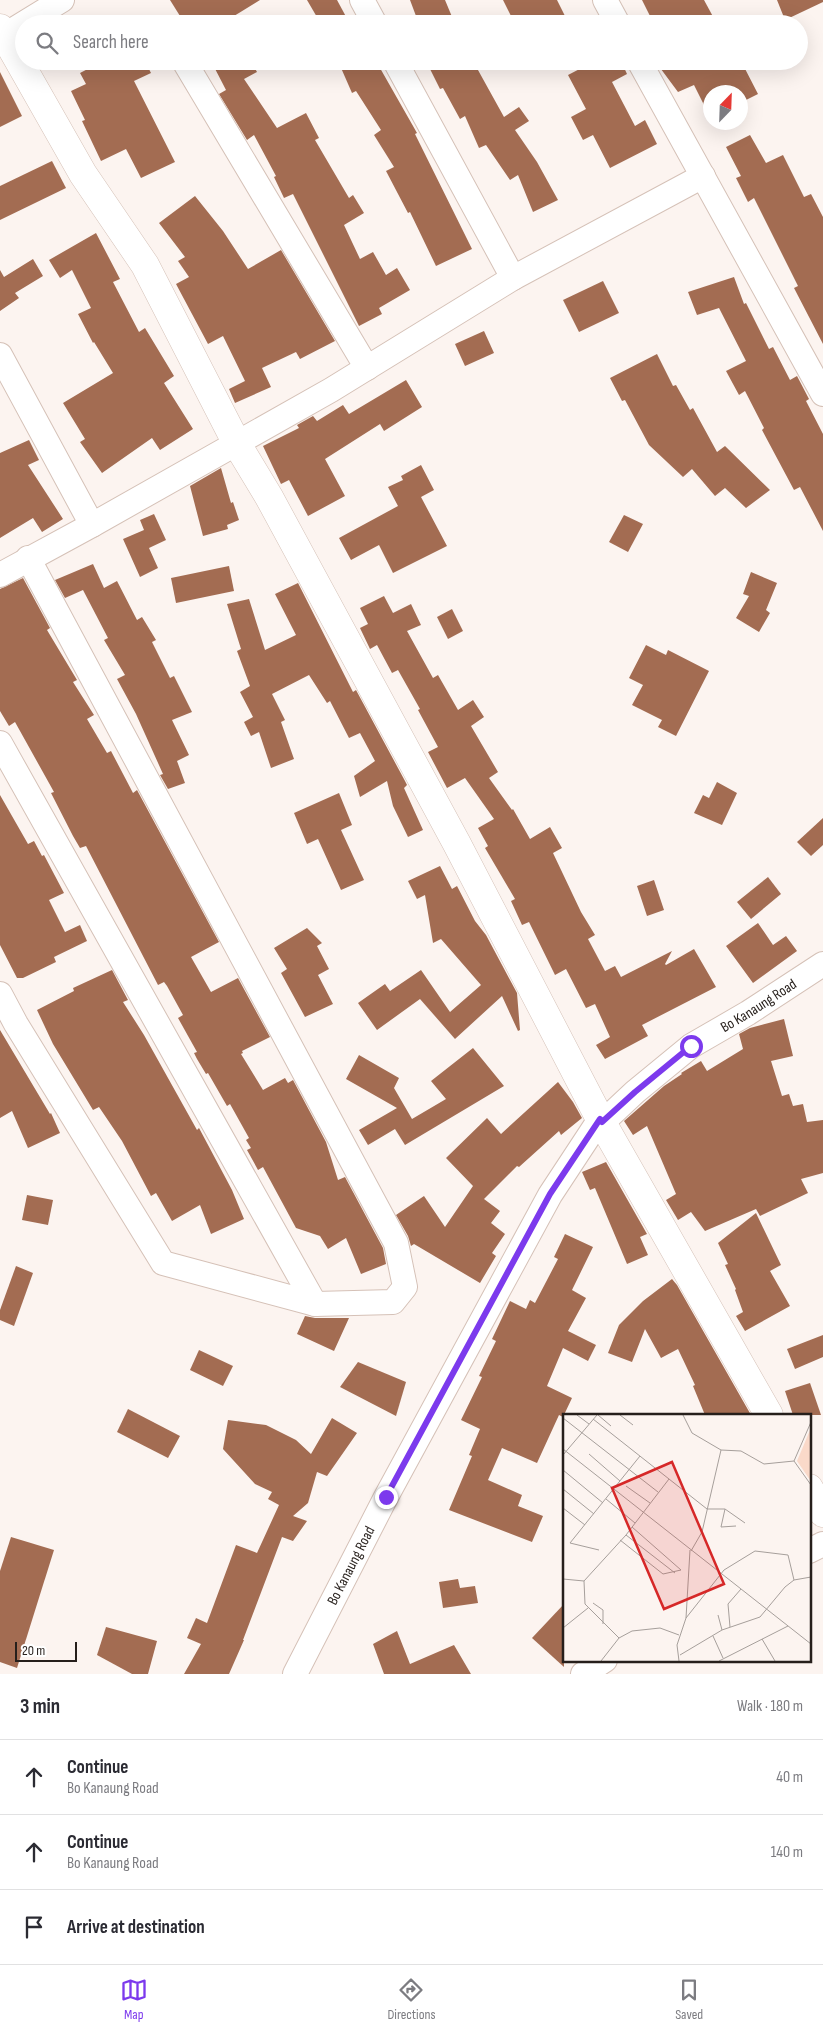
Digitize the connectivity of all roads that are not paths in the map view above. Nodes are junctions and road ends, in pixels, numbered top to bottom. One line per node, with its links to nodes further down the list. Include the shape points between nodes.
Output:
1 (62, 0): 4 (street)
2 (362, 0): 5 (street)
3 (604, 0): 6 (street)
4 (35, 15)
5 (370, 15)
6 (613, 15)
7 (15, 26): 8 (street)
8 (1, 34): 9 (street)
9 (15, 58)
10 (22, 70): 19 (street, via 83,174 145,265)
11 (189, 70): 17 (street)
12 (400, 70): 15 (street)
13 (643, 70): 14 (street)
14 (702, 176): 15 (street); 18 (street)
15 (513, 278): 17 (street)
16 (0, 355): 20 (street)
17 (367, 368): 19 (street)
18 (823, 394)
19 (237, 444): 20 (street); 26 (street, via 274,505 457,844)
20 (92, 525): 21 (street)
21 (28, 558): 22 (street); 27 (street, via 396,1243 405,1287 393,1302)
22 (0, 575)
23 (0, 744): 27 (street)
24 (823, 964): 26 (street, Bo Kanaung Road, via 691,1046)
25 (0, 994): 27 (street, via 163,1263)
26 (601, 1120): 28 (street); 34 (street, Bo Kanaung Road, via 545,1203)
27 (315, 1304)
28 (768, 1414)
29 (810, 1490): 30 (street)
30 (823, 1513)
31 (823, 1544): 32 (street)
32 (810, 1550)
33 (602, 1662): 35 (street)
34 (295, 1674)
35 (583, 1674)

